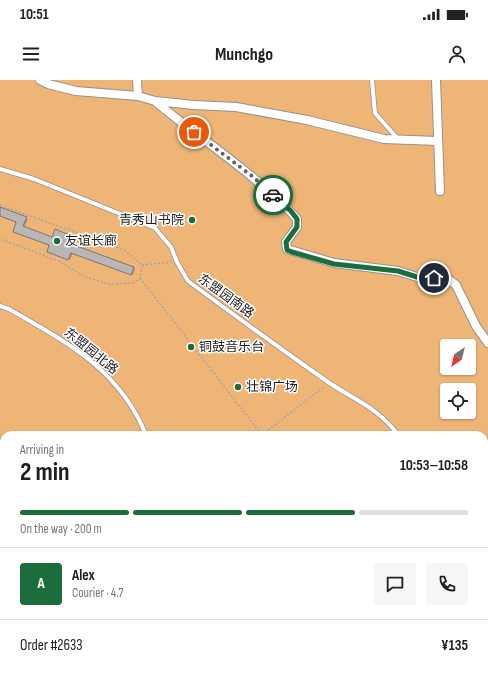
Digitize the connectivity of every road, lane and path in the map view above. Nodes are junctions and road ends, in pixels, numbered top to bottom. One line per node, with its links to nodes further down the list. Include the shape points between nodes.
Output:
1 (40, 80): 5 (street, via 76,90)
2 (137, 80): 5 (street)
3 (372, 80): 7 (lane, via 374,113)
4 (436, 80): 8 (street)
5 (138, 96): 6 (street)
6 (155, 101): 7 (street, via 236,107); 17 (street, via 252,176 291,211 297,219 297,227 286,242 287,250 334,264 398,271 417,277 447,278 456,285 476,326)
7 (398, 140): 8 (street)
8 (438, 141): 10 (street)
9 (0, 169): 13 (lane, 东盟园南路, via 34,179 155,228 171,247)
10 (440, 190)
11 (0, 205): 14 (path, via 124,250)
12 (0, 239): 15 (path, via 59,260 85,277 109,284 134,283)
13 (176, 262): 14 (path); 18 (lane, 东盟园南路, via 188,281)
14 (142, 265): 15 (path)
15 (140, 278): 20 (path)
16 (0, 306): 19 (lane, 东盟园北路, via 68,342 109,376 139,417)
17 (488, 343)
18 (330, 383): 21 (path); 22 (lane, 东盟园南路, via 382,416)
19 (144, 431)
20 (259, 431)
21 (267, 431)
22 (395, 431)

